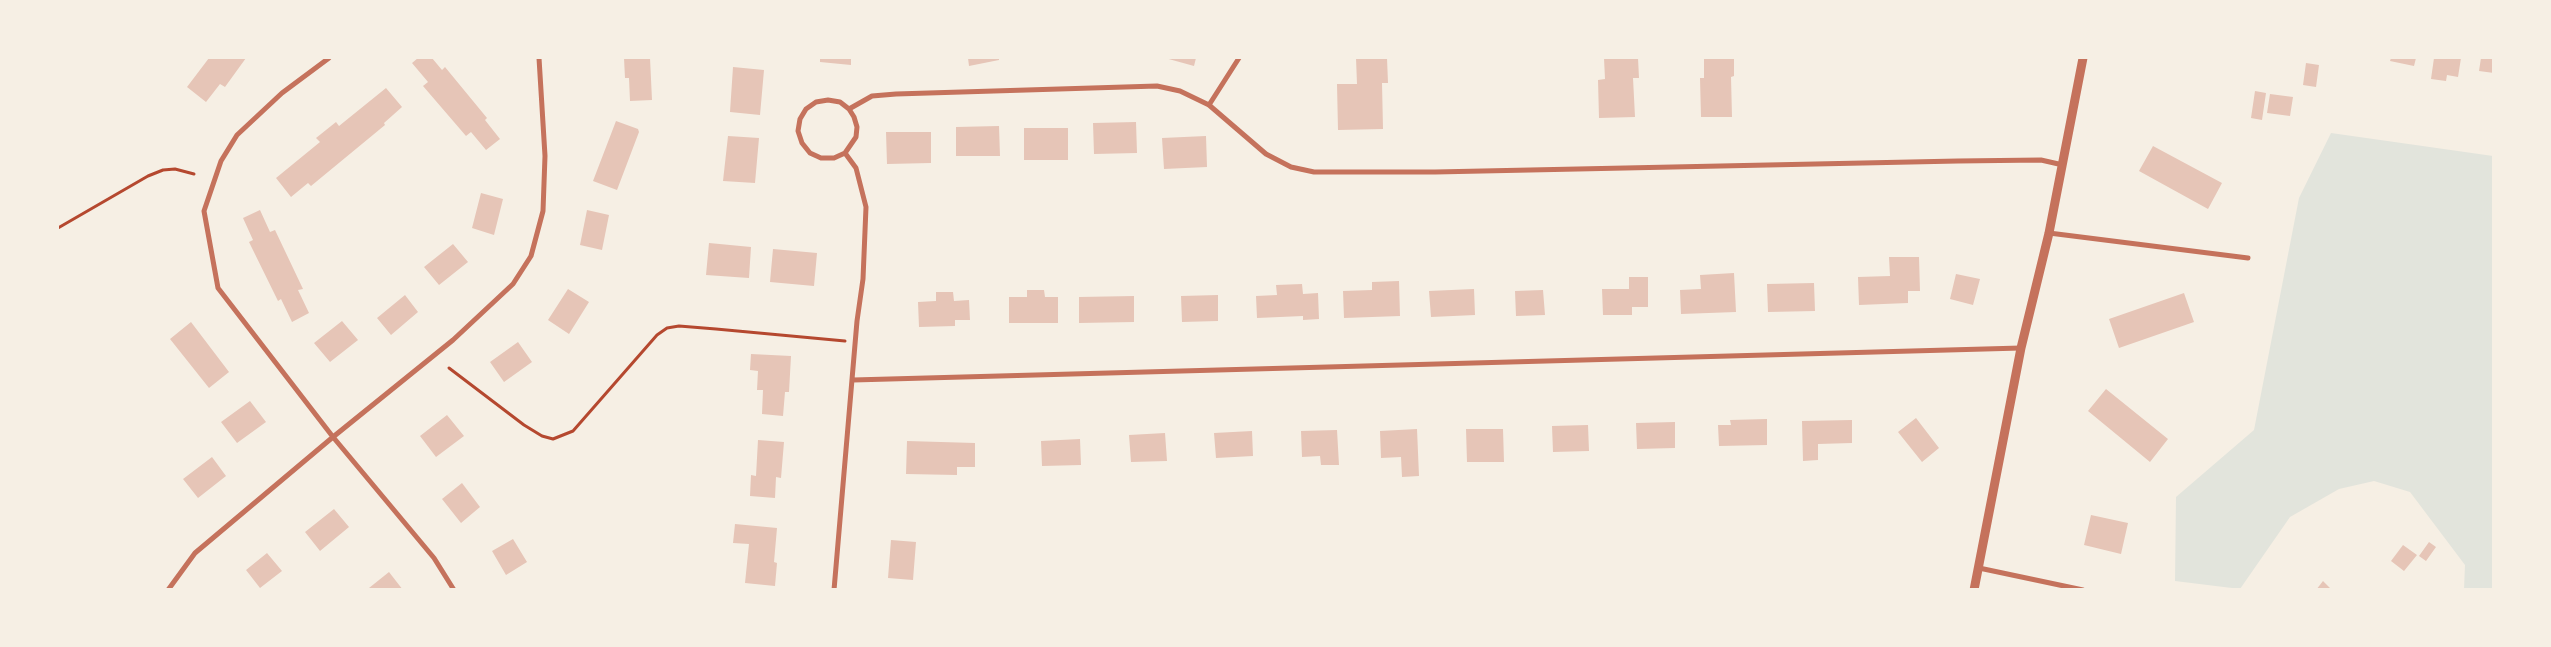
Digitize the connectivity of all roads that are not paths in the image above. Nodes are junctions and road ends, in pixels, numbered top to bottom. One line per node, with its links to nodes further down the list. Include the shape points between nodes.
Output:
1 (329, 58): 13 (street, via 282,93 237,136 221,161 204,211 218,288)
2 (539, 58): 13 (street, via 545,156 543,211 531,256 513,284 465,330)
3 (1239, 58): 5 (street)
4 (2083, 58): 8 (street)
5 (1209, 105): 6 (street, via 1180,91 1157,86 896,94 872,96); 8 (street, via 1266,154 1291,167 1314,172 2041,160)
6 (849, 109): 7 (street, via 857,127 852,146); 7 (street, via 840,102 816,102 806,109 798,132 810,153 821,158 834,158)
7 (845, 153): 12 (street, via 856,168 866,207)
8 (2063, 165): 9 (street)
9 (2049, 233): 10 (street); 11 (street)
10 (2248, 258)
11 (2021, 348): 12 (street); 14 (street)
12 (853, 380): 17 (street)
13 (333, 437): 15 (street, via 195,553); 16 (street, via 427,550)
14 (1979, 568): 18 (street); 19 (street)
15 (168, 590)
16 (454, 590)
17 (834, 590)
18 (1974, 590)
19 (2083, 590)

